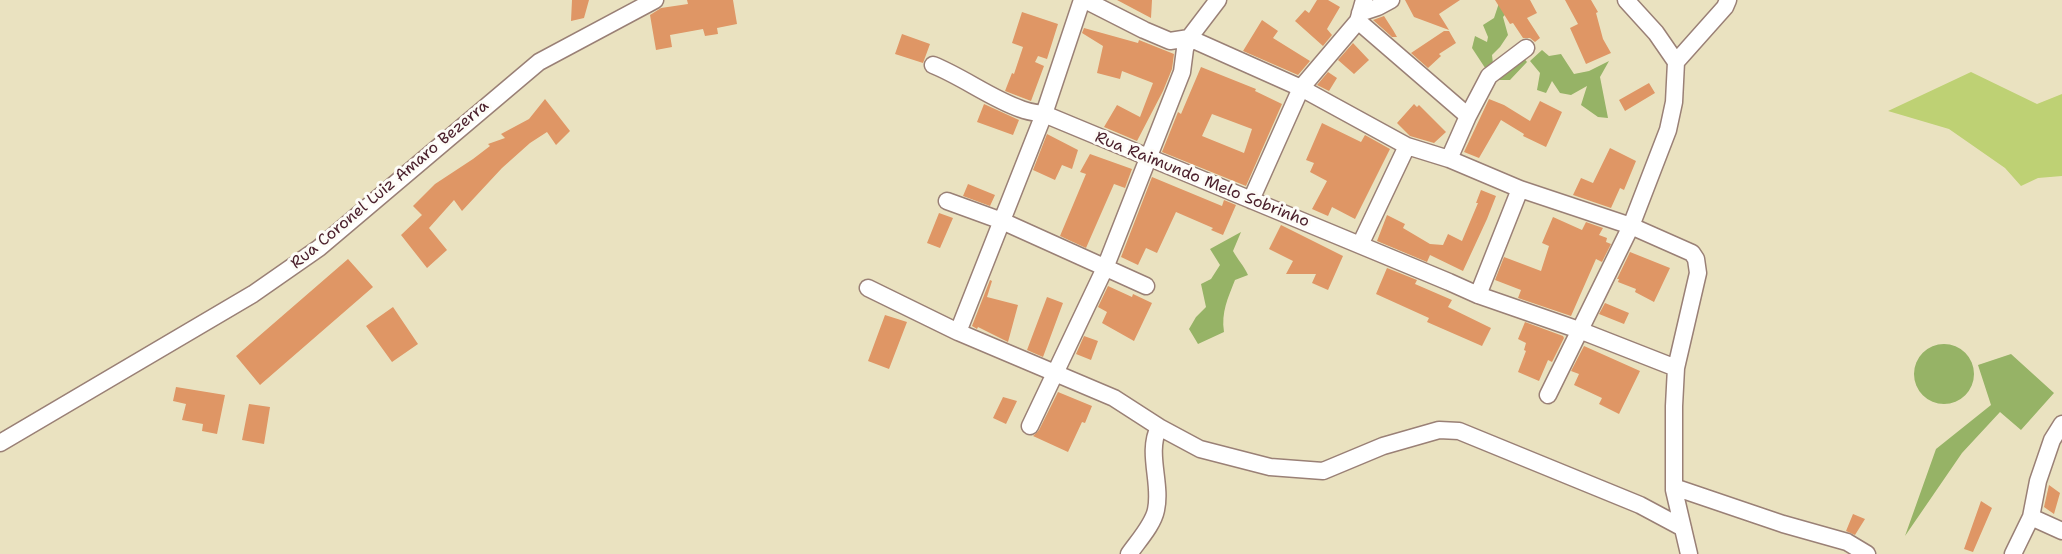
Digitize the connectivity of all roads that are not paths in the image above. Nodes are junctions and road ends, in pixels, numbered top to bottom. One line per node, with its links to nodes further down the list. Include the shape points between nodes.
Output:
1 (655, 0): 36 (street, Rua Coronel Luiz Amaro Bezerra, via 539,62 319,248 253,294)
2 (1084, 0): 8 (street, via 1170,41); 13 (street)
3 (1218, 0): 8 (street)
4 (1391, 0): 7 (street)
5 (1626, 0): 10 (street)
6 (1728, 0): 10 (street)
7 (1361, 11): 12 (street); 14 (street)
8 (1189, 38): 12 (street); 16 (street, via 1182,72)
9 (1526, 48): 14 (street, via 1489,76)
10 (1676, 62): 22 (street, via 1668,130)
11 (933, 65): 13 (street, Rua Raimundo Melo Sobrinho, via 1022,110)
12 (1300, 88): 15 (street); 19 (street)
13 (1044, 114): 16 (street, Rua Raimundo Melo Sobrinho); 21 (street)
14 (1468, 116): 17 (street)
15 (1407, 146): 17 (street); 23 (street)
16 (1147, 158): 19 (street, Rua Raimundo Melo Sobrinho); 24 (street)
17 (1449, 159): 18 (street)
18 (1520, 189): 22 (street); 27 (street)
19 (1251, 200): 23 (street, Rua Raimundo Melo Sobrinho)
20 (947, 201): 21 (street)
21 (1002, 221): 24 (street); 29 (street)
22 (1631, 226): 28 (street); 30 (street, via 1683,248 1696,259 1696,290)
23 (1360, 245): 27 (street, Rua Raimundo Melo Sobrinho)
24 (1105, 268): 25 (street); 31 (street)
25 (1146, 286)
26 (868, 288): 29 (street)
27 (1478, 295): 28 (street, Rua Raimundo Melo Sobrinho)
28 (1579, 330): 30 (street, Rua Raimundo Melo Sobrinho); 32 (street)
29 (958, 332): 31 (street)
30 (1676, 368): 37 (street)
31 (1054, 374): 34 (street); 35 (street, via 1114,398)
32 (1548, 395)
33 (2062, 424): 38 (street, via 2052,440 2038,481)
34 (1029, 426)
35 (1159, 427): 39 (street, via 1209,451 1270,467 1323,471 1383,446 1439,430 1459,430 1640,505); 41 (street, via 1154,437 1156,513)
36 (0, 443)
37 (1674, 487): 39 (street); 43 (street, via 1847,542)
38 (2031, 517): 40 (street); 44 (street)
39 (1683, 528): 42 (street)
40 (2062, 531)
41 (1129, 554)
42 (1689, 554)
43 (1868, 554)
44 (2013, 554)

